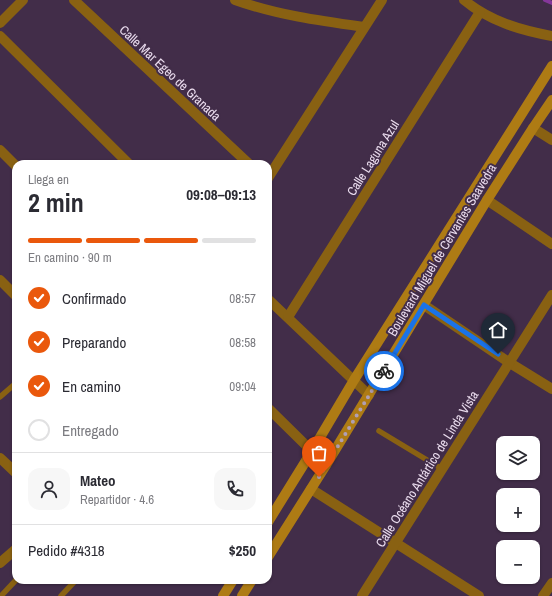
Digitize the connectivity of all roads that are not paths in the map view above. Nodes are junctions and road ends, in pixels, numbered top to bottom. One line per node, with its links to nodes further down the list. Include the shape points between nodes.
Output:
1 (23, 0): 7 (street)
2 (74, 0): 17 (street, Calle Mar Egeo de Granada)
3 (235, 0): 8 (street, via 301,18)
4 (382, 0): 8 (street)
5 (464, 0): 6 (street)
6 (480, 12): 10 (street, via 512,27); 27 (street, Calle Laguna Azul)
7 (0, 23)
8 (364, 27): 19 (street)
9 (0, 36): 16 (street)
10 (552, 36)
11 (552, 66): 29 (main road, Boulevard Miguel de Cervantes Saavedra)
12 (552, 100): 13 (main road, Boulevard Miguel de Cervantes Saavedra)
13 (533, 128): 14 (street); 20 (main road, Boulevard Miguel de Cervantes Saavedra)
14 (552, 140)
15 (0, 150): 18 (street)
16 (125, 160)
17 (245, 160)
18 (12, 162)
19 (272, 172)
20 (487, 200): 21 (street); 26 (main road, Boulevard Miguel de Cervantes Saavedra)
21 (552, 244)
22 (0, 280): 23 (street)
23 (12, 292)
24 (552, 295): 28 (street, Calle Océano Antártico de Linda Vista)
25 (272, 303): 27 (street)
26 (424, 305): 28 (street); 32 (main road, Boulevard Miguel de Cervantes Saavedra)
27 (288, 318): 29 (street)
28 (510, 363): 31 (street); 40 (street, Calle Océano Antártico de Linda Vista)
29 (354, 380): 32 (street); 36 (main road, Boulevard Miguel de Cervantes Saavedra)
30 (12, 386): 33 (lane)
31 (552, 389)
32 (369, 394): 38 (main road, Boulevard Miguel de Cervantes Saavedra)
33 (0, 397)
34 (272, 412): 36 (street)
35 (379, 431): 40 (lane)
36 (312, 451): 38 (street); 42 (main road, Boulevard Miguel de Cervantes Saavedra)
37 (0, 458): 39 (street)
38 (326, 465): 41 (main road, Boulevard Miguel de Cervantes Saavedra)
39 (12, 469)
40 (442, 469): 43 (street, Calle Océano Antártico de Linda Vista)
41 (311, 489): 43 (street); 44 (main road, Boulevard Miguel de Cervantes Saavedra)
42 (272, 516)
43 (396, 542): 56 (street, Calle Océano Antártico de Linda Vista); 57 (street)
44 (272, 548)
45 (12, 552): 46 (street)
46 (0, 563)
47 (552, 582): 58 (street)
48 (12, 584): 52 (lane)
49 (72, 584): 53 (lane)
50 (230, 584): 54 (main road)
51 (250, 584): 55 (main road)
52 (1, 596)
53 (60, 596)
54 (223, 596)
55 (242, 596)
56 (362, 596)
57 (480, 596)
58 (543, 596)

